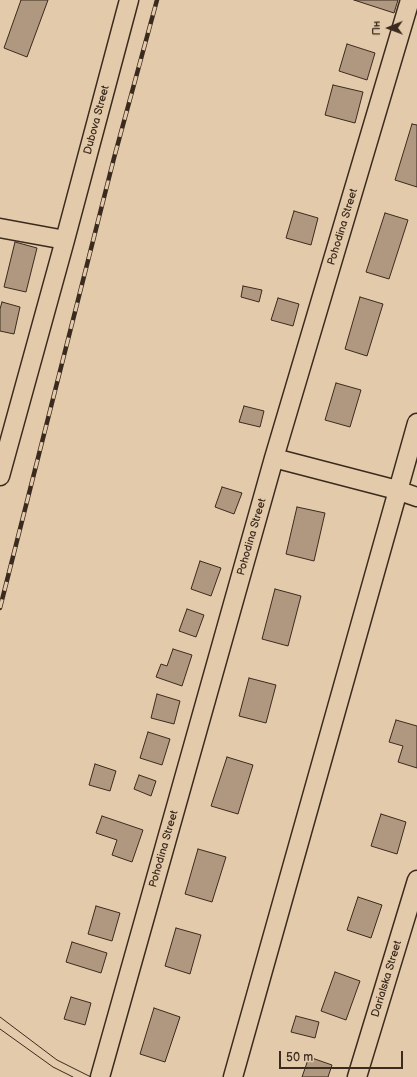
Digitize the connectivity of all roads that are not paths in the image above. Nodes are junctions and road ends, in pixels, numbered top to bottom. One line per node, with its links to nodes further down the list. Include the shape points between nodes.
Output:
1 (129, 0): 4 (street, Dubova Street)
2 (410, 0): 6 (street, Pohodina Street)
3 (0, 228): 4 (street)
4 (65, 240): 7 (street, Dubova Street)
5 (417, 424): 8 (street)
6 (274, 458): 8 (street); 11 (street, Pohodina Street)
7 (0, 476)
8 (398, 490): 9 (street); 12 (street)
9 (417, 497)
10 (417, 880): 13 (street, Darialska Street)
11 (104, 1076)
12 (233, 1077)
13 (357, 1077)

